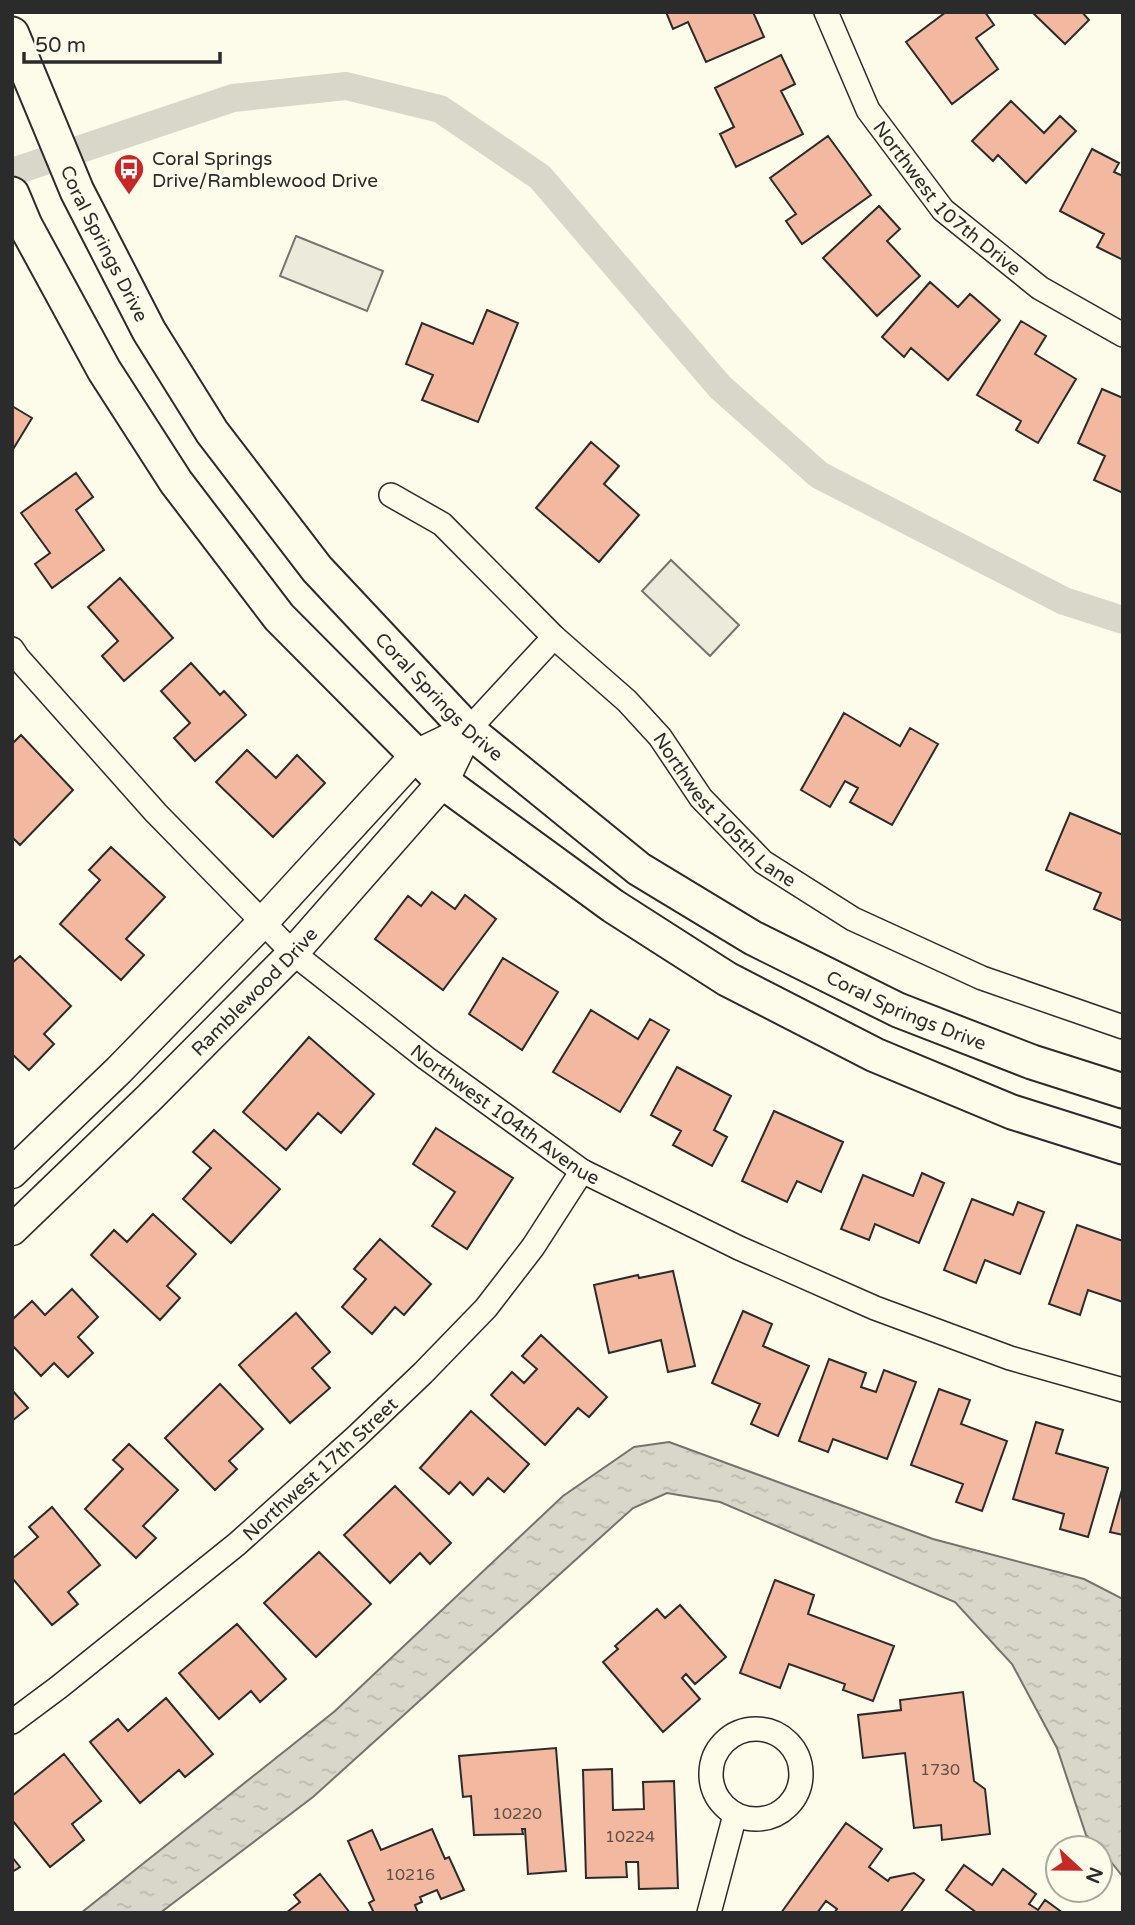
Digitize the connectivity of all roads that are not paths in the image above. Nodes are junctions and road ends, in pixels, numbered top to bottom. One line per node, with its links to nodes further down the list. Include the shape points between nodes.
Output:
1 (826, 12): 4 (street, Northwest 107th Drive, via 869,110 943,210 1040,288)
2 (12, 34): 8 (main road, Coral Springs Drive, via 77,191 149,331 212,432 317,569)
3 (12, 194): 9 (main road, via 104,370 176,482 279,617)
4 (1123, 335)
5 (391, 495): 6 (street, Northwest 105th Lane, via 442,524)
6 (554, 637): 8 (street, Ramblewood Drive); 13 (street, Northwest 105th Lane, via 635,710 660,737 701,798 763,862 853,919 982,978)
7 (14, 657): 11 (street, Northwest 104th Avenue)
8 (468, 730): 9 (street, Ramblewood Drive); 10 (street, Ramblewood Drive); 14 (main road, Coral Springs Drive, via 639,869 753,938 898,1010 1032,1062)
9 (416, 755): 10 (main road); 11 (street, Ramblewood Drive)
10 (443, 782): 12 (street, Ramblewood Drive); 15 (main road, via 613,906 727,979 875,1055 1012,1112)
11 (263, 922): 12 (street, Northwest 104th Avenue); 17 (street, Ramblewood Drive)
12 (293, 953): 16 (street, Northwest 104th Avenue, via 426,1058); 18 (street, Ramblewood Drive)
13 (1123, 1027)
14 (1123, 1091)
15 (1123, 1147)
16 (582, 1171): 19 (street, Northwest 104th Avenue, via 875,1308 1010,1358); 20 (street, Northwest 17th Street, via 486,1308 423,1373 237,1544)
17 (12, 1172)
18 (12, 1230)
19 (1123, 1390)
20 (12, 1721)
21 (735, 1815): 22 (street)
22 (709, 1913)

